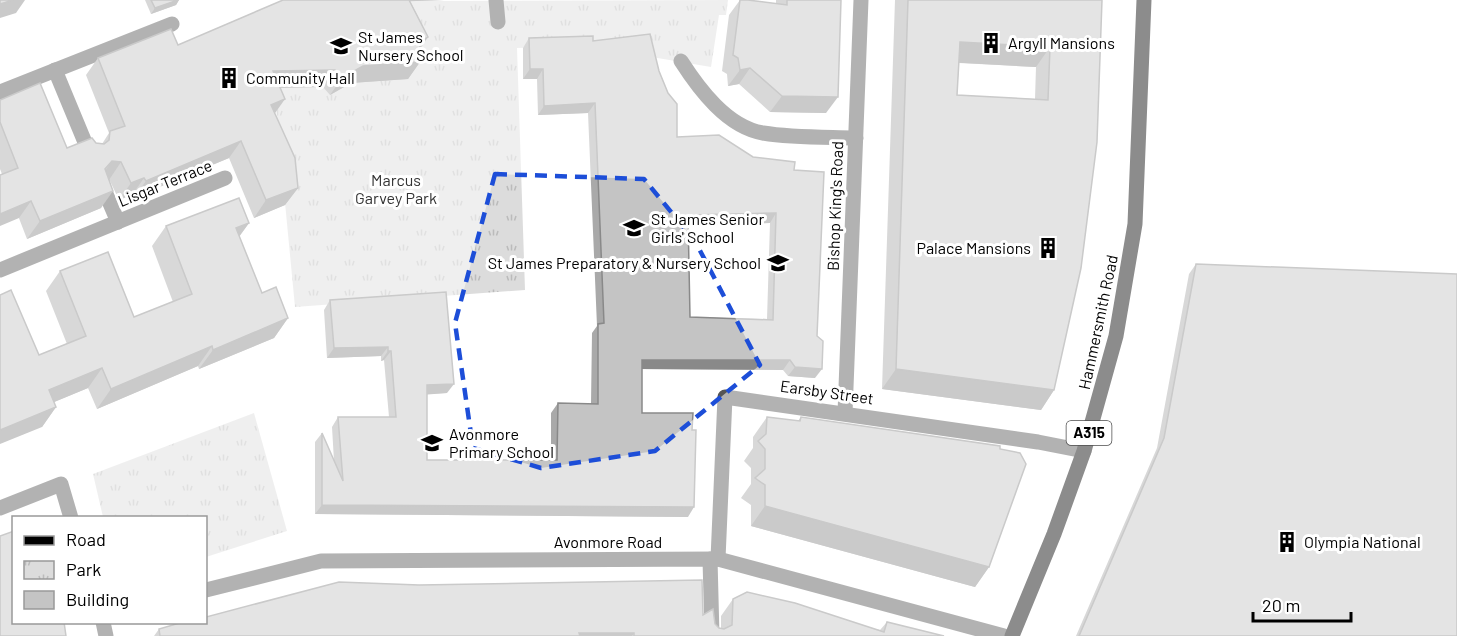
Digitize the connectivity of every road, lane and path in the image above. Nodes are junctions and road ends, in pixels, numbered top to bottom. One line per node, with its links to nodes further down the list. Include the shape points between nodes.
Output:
1 (496, 0): 4 (street)
2 (861, 0): 9 (street, Bishop King's Road)
3 (1144, 0): 16 (main road, Hammersmith Road / A315, via 1132,248 1116,336)
4 (498, 22)
5 (172, 24): 7 (street)
6 (681, 61): 9 (street, via 721,111 761,133)
7 (55, 70): 8 (street); 10 (street)
8 (0, 92)
9 (856, 138): 15 (street, Bishop King's Road)
10 (89, 152)
11 (225, 178): 13 (street, Lisgar Terrace)
12 (103, 187): 13 (street, Lisgar Terrace)
13 (118, 222): 14 (street, Lisgar Terrace)
14 (0, 270)
15 (845, 413): 16 (street, Earsby Street); 19 (street, Earsby Street, via 725,397)
16 (1084, 451): 23 (main road, Hammersmith Road / A315)
17 (0, 508): 18 (street, via 61,484)
18 (70, 516)
19 (714, 559): 20 (street, Avonmore Road, via 321,561); 21 (street); 22 (street, Avonmore Road)
20 (207, 590)
21 (712, 636)
22 (1004, 636)
23 (1012, 636)

